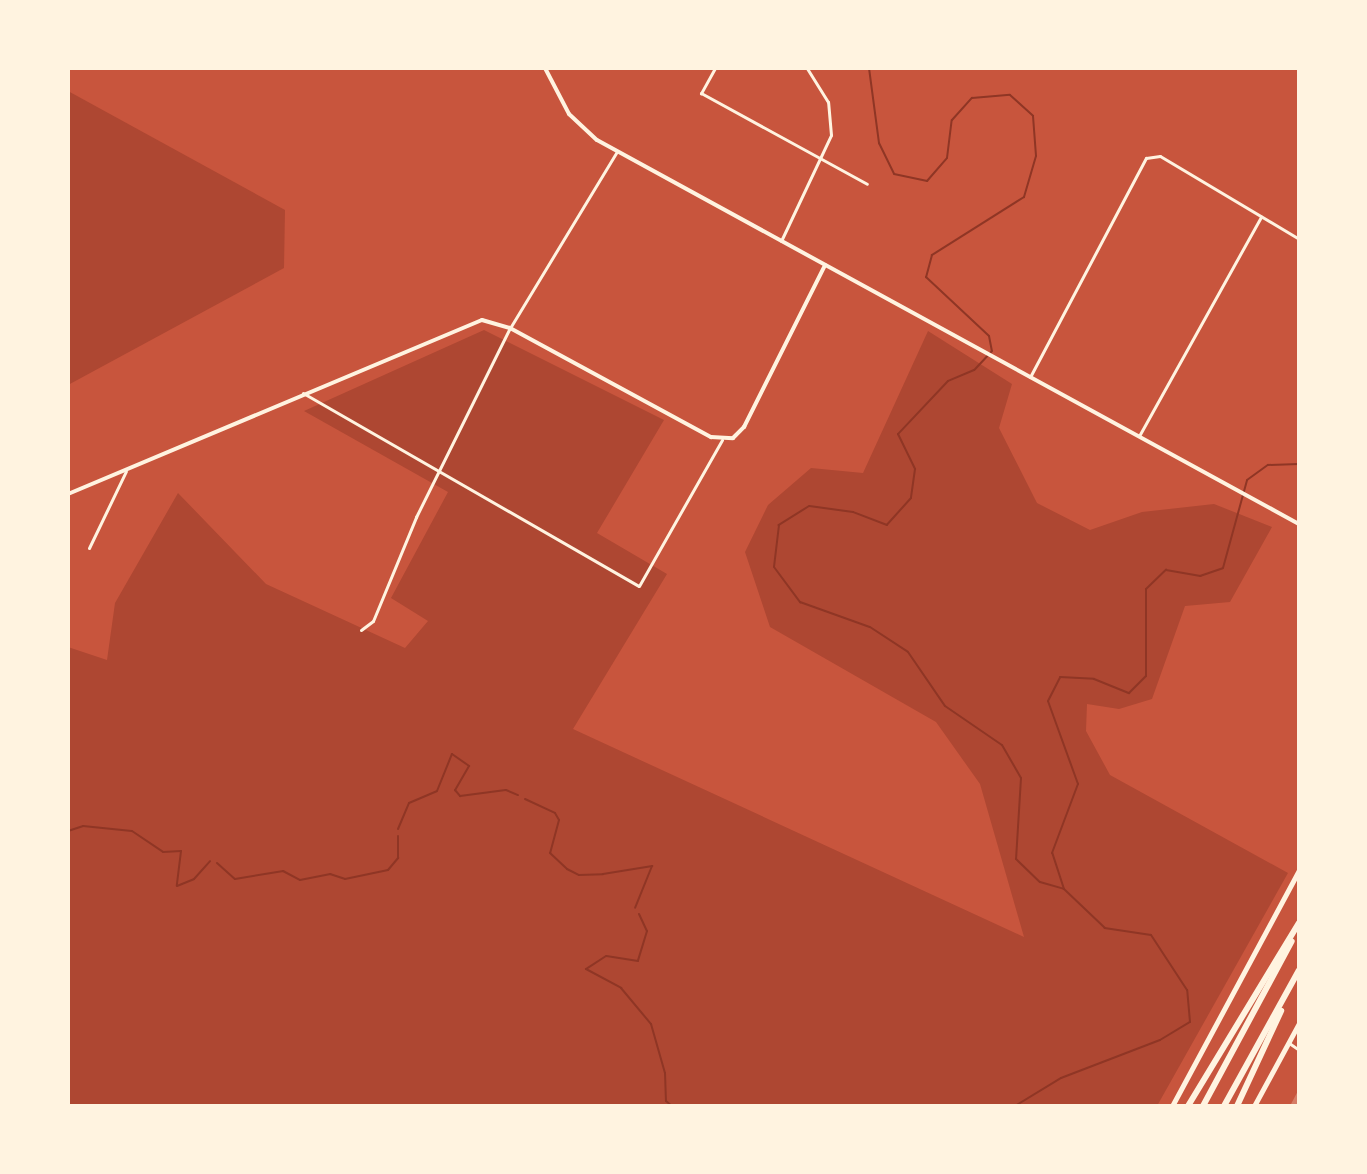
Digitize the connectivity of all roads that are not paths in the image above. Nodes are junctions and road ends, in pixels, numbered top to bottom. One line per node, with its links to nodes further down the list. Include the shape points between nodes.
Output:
1 (545, 68): 4 (street, via 584,131)
2 (715, 68): 5 (street, via 701,93)
3 (807, 68): 5 (street, via 828,102 831,135)
4 (617, 151): 9 (street); 11 (street)
5 (822, 160): 6 (street); 9 (street)
6 (867, 184)
7 (1261, 217): 8 (street); 12 (street, via 1160,156 1146,158); 14 (street)
8 (1299, 239)
9 (781, 241): 10 (street)
10 (825, 265): 12 (street); 15 (street, via 744,427)
11 (510, 328): 13 (street, via 492,321 470,323); 15 (street); 17 (street)
12 (1030, 377): 14 (street)
13 (303, 393): 16 (street); 17 (street)
14 (1139, 436): 19 (street)
15 (722, 440): 17 (street, via 639,586)
16 (128, 468): 18 (street); 20 (street)
17 (441, 474): 21 (street, via 416,517 373,621)
18 (68, 494)
19 (1299, 524)
20 (89, 548)
21 (361, 630)
22 (1299, 870): 28 (main road)
23 (1299, 925): 29 (highway); 30 (highway)
24 (1298, 971): 31 (highway); 32 (highway)
25 (1299, 1023): 26 (main road)
26 (1288, 1043): 27 (street); 33 (main road)
27 (1299, 1050)
28 (1172, 1106)
29 (1188, 1106)
30 (1203, 1106)
31 (1224, 1106)
32 (1237, 1106)
33 (1254, 1106)

